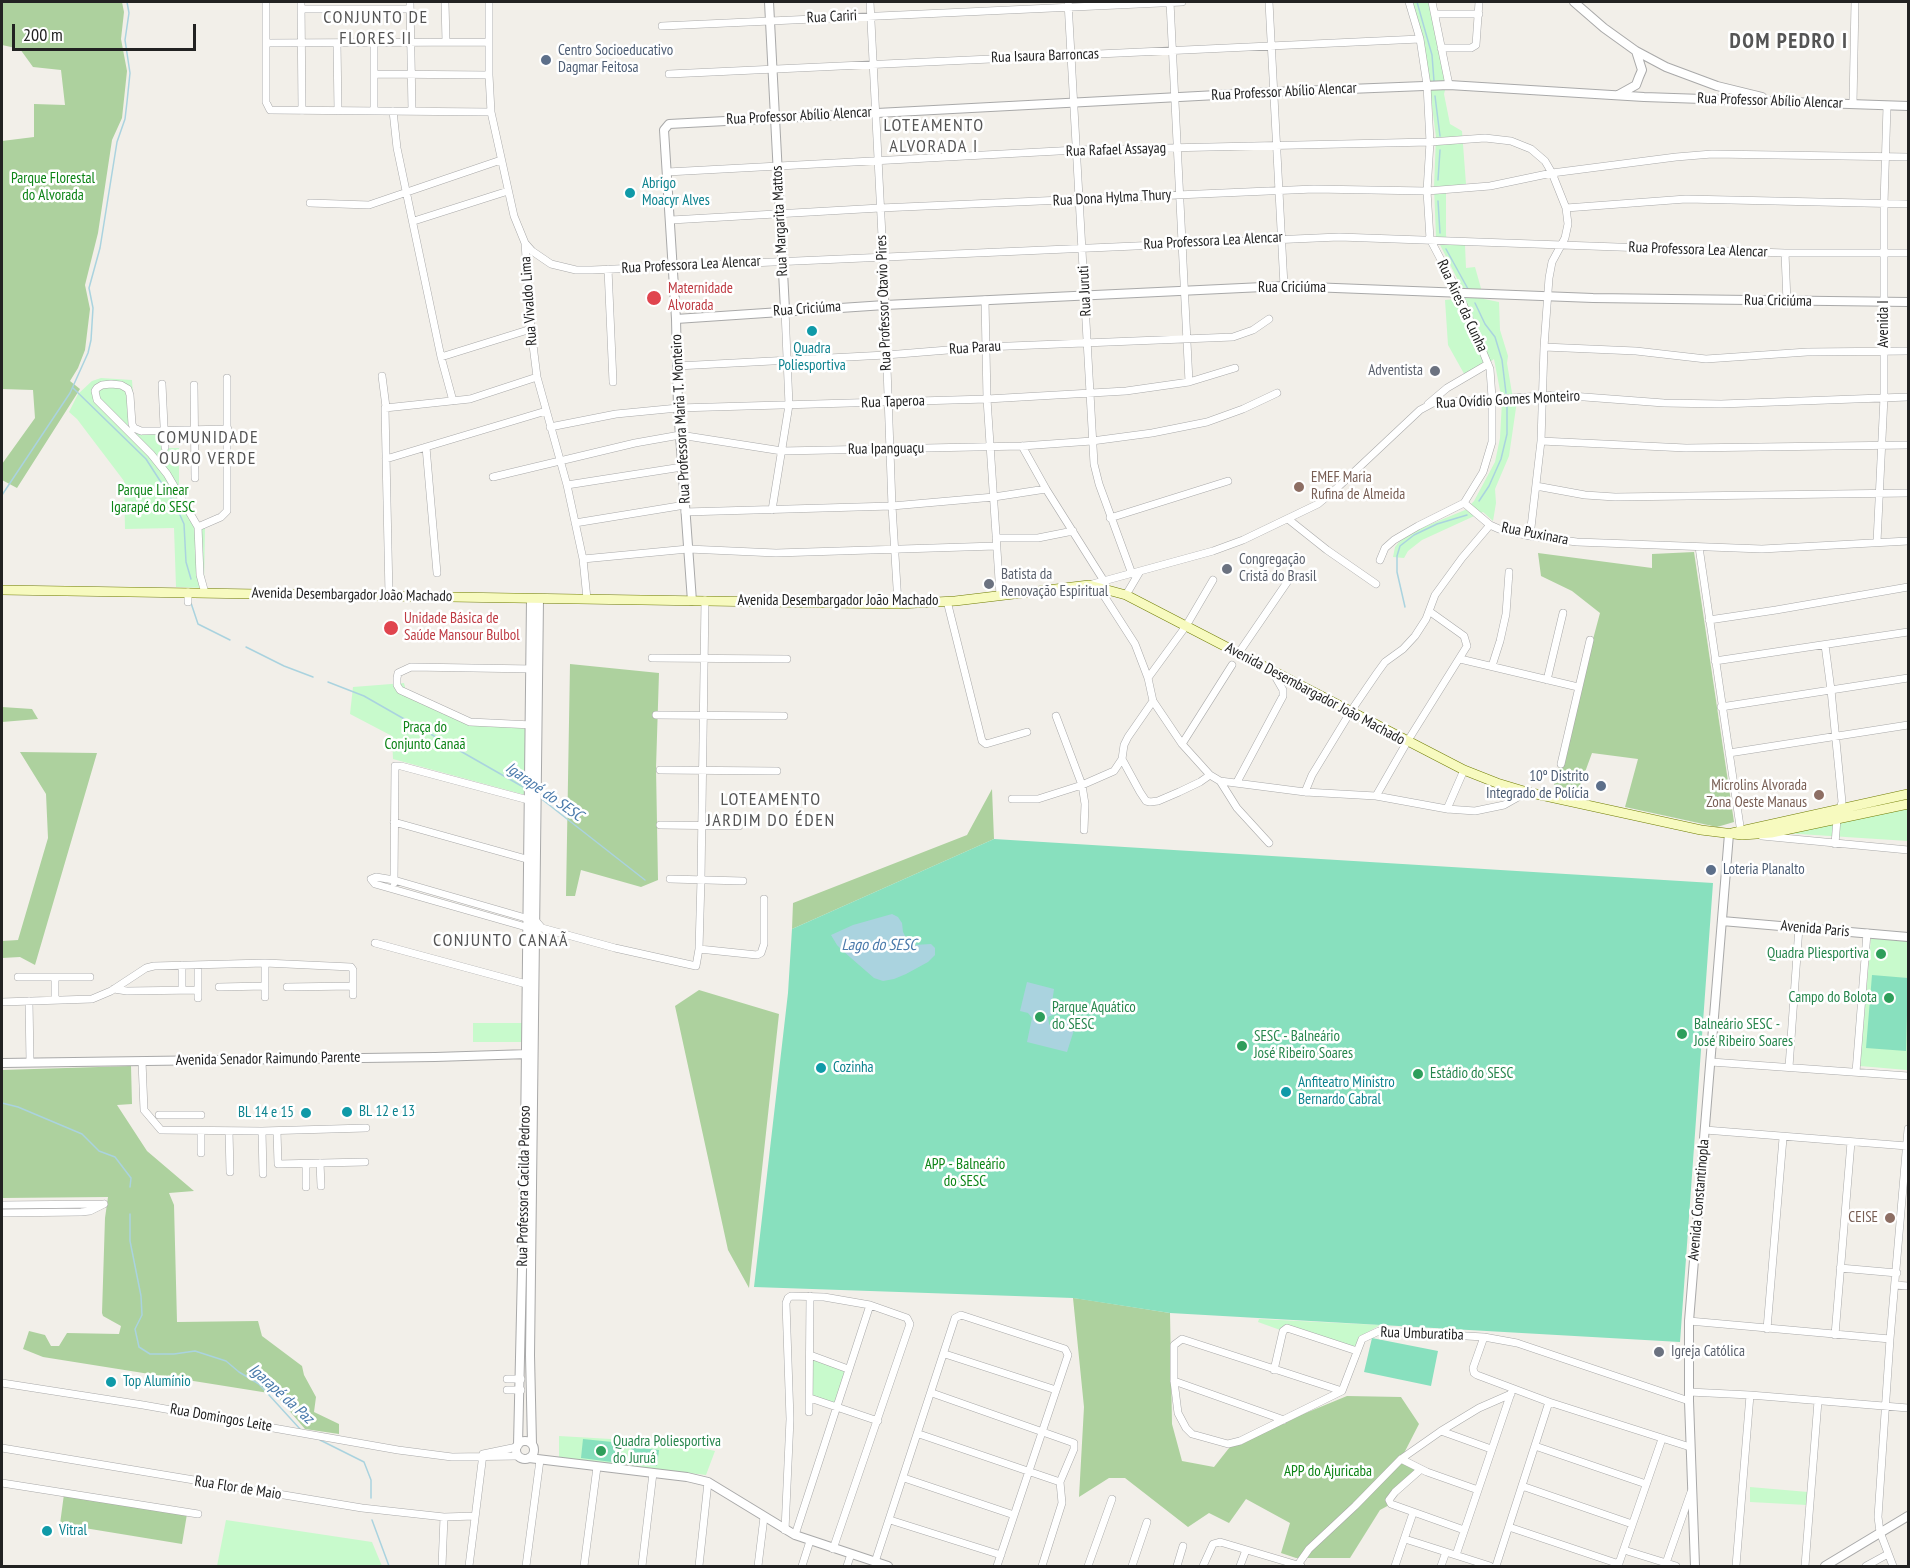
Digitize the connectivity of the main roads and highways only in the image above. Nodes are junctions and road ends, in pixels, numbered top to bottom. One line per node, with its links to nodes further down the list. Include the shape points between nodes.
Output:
1 (2, 590): 4 (main road, Avenida Desembargador João Machado, via 188,597 205,592 898,604 1097,585 1126,595 1407,742 1497,783 1701,830)
2 (1908, 794): 4 (main road, Avenida Desembargador João Machado)
3 (1908, 804): 4 (main road, Avenida Desembargador João Machado, via 1756,836)
4 (1741, 833)

